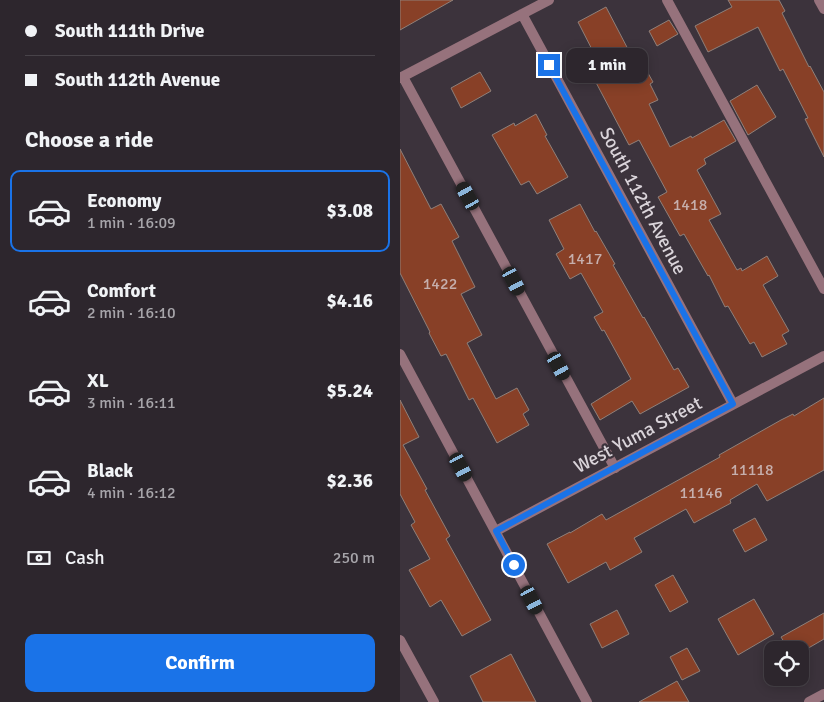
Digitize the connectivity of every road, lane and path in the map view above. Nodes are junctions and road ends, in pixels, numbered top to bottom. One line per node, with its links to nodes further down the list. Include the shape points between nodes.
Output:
1 (549, 0): 5 (street)
2 (667, 0): 7 (street)
3 (819, 0): 4 (street)
4 (824, 9)
5 (522, 14): 6 (street); 10 (street, South 112th Avenue)
6 (402, 78): 11 (street)
7 (824, 289)
8 (400, 354): 12 (street)
9 (824, 356): 10 (street, West Yuma Street)
10 (733, 404): 11 (street, West Yuma Street)
11 (615, 468): 12 (street, West Yuma Street)
12 (496, 531): 16 (street)
13 (400, 640): 15 (street)
14 (824, 694): 17 (street)
15 (434, 702)
16 (588, 702)
17 (809, 702)

